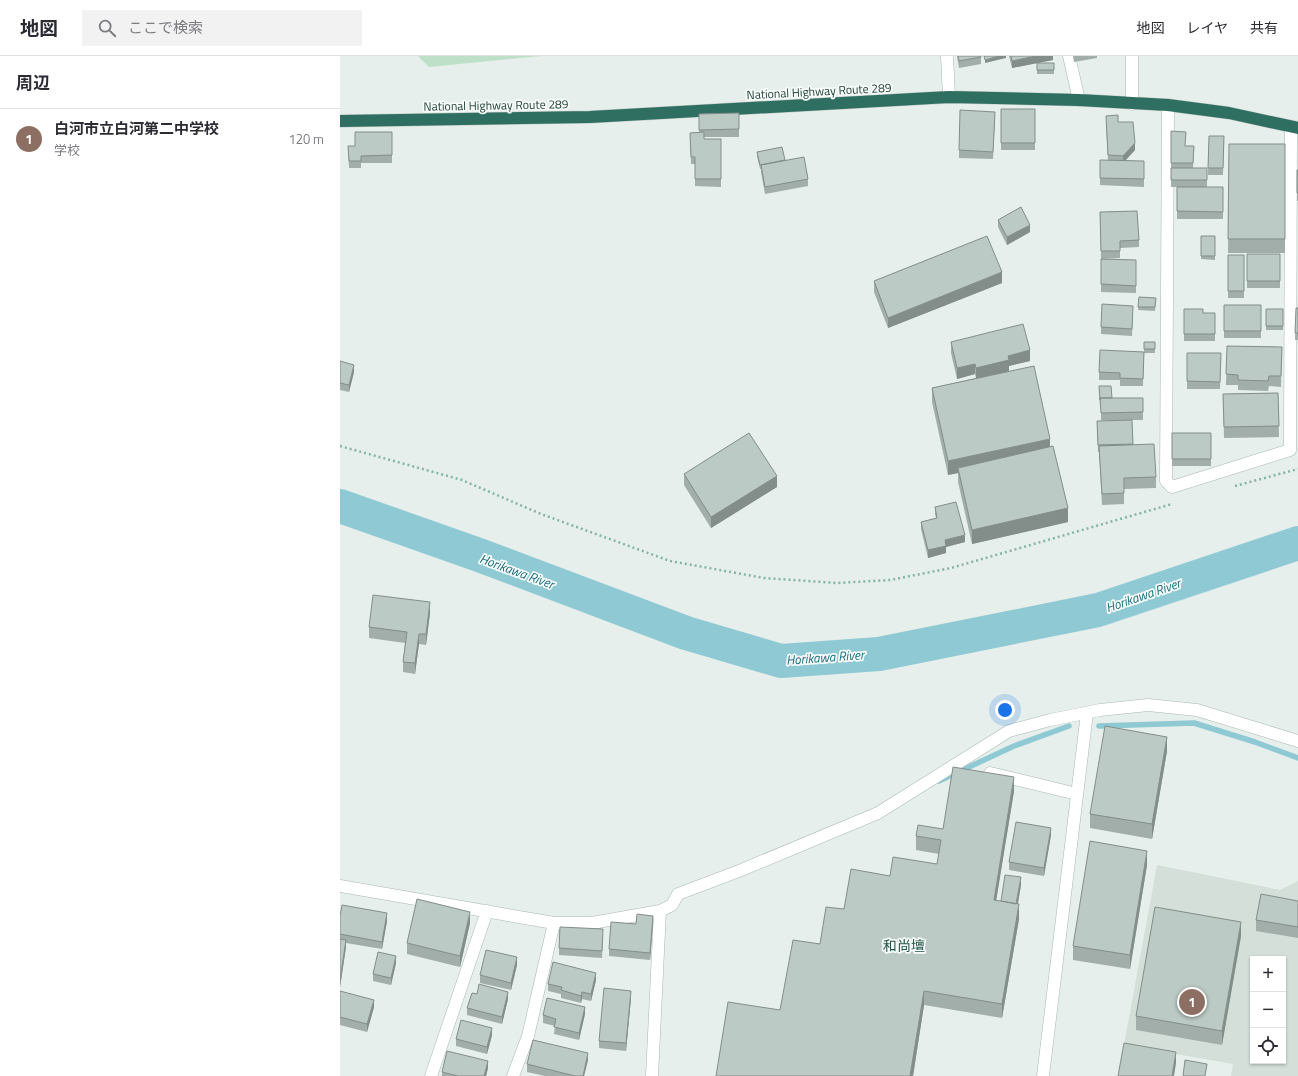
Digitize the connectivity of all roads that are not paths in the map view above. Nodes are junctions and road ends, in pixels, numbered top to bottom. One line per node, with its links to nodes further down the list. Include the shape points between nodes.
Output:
1 (947, 56): 4 (street)
2 (1069, 56): 5 (street)
3 (1132, 56): 6 (street)
4 (949, 97): 5 (highway, National Highway Route 289); 8 (highway, National Highway Route 289, via 590,117)
5 (1079, 100): 6 (highway, National Highway Route 289)
6 (1132, 104): 7 (highway, National Highway Route 289)
7 (1168, 105): 9 (highway, National Highway Route 289, via 1229,113); 10 (street, via 1166,481 1172,487 1290,450)
8 (340, 121)
9 (1294, 127): 10 (street)
10 (1295, 364)
11 (1087, 713): 12 (street, via 1148,706 1197,710); 14 (street); 17 (street, via 1009,731 878,812 678,894 672,905)
12 (1298, 741)
13 (990, 773): 14 (street)
14 (1077, 794): 22 (street)
15 (340, 886): 16 (street)
16 (487, 911): 18 (street); 19 (street)
17 (660, 911): 18 (street, via 592,923); 21 (street)
18 (554, 923): 20 (street, via 528,1036)
19 (431, 1076)
20 (513, 1076)
21 (652, 1076)
22 (1044, 1076)

